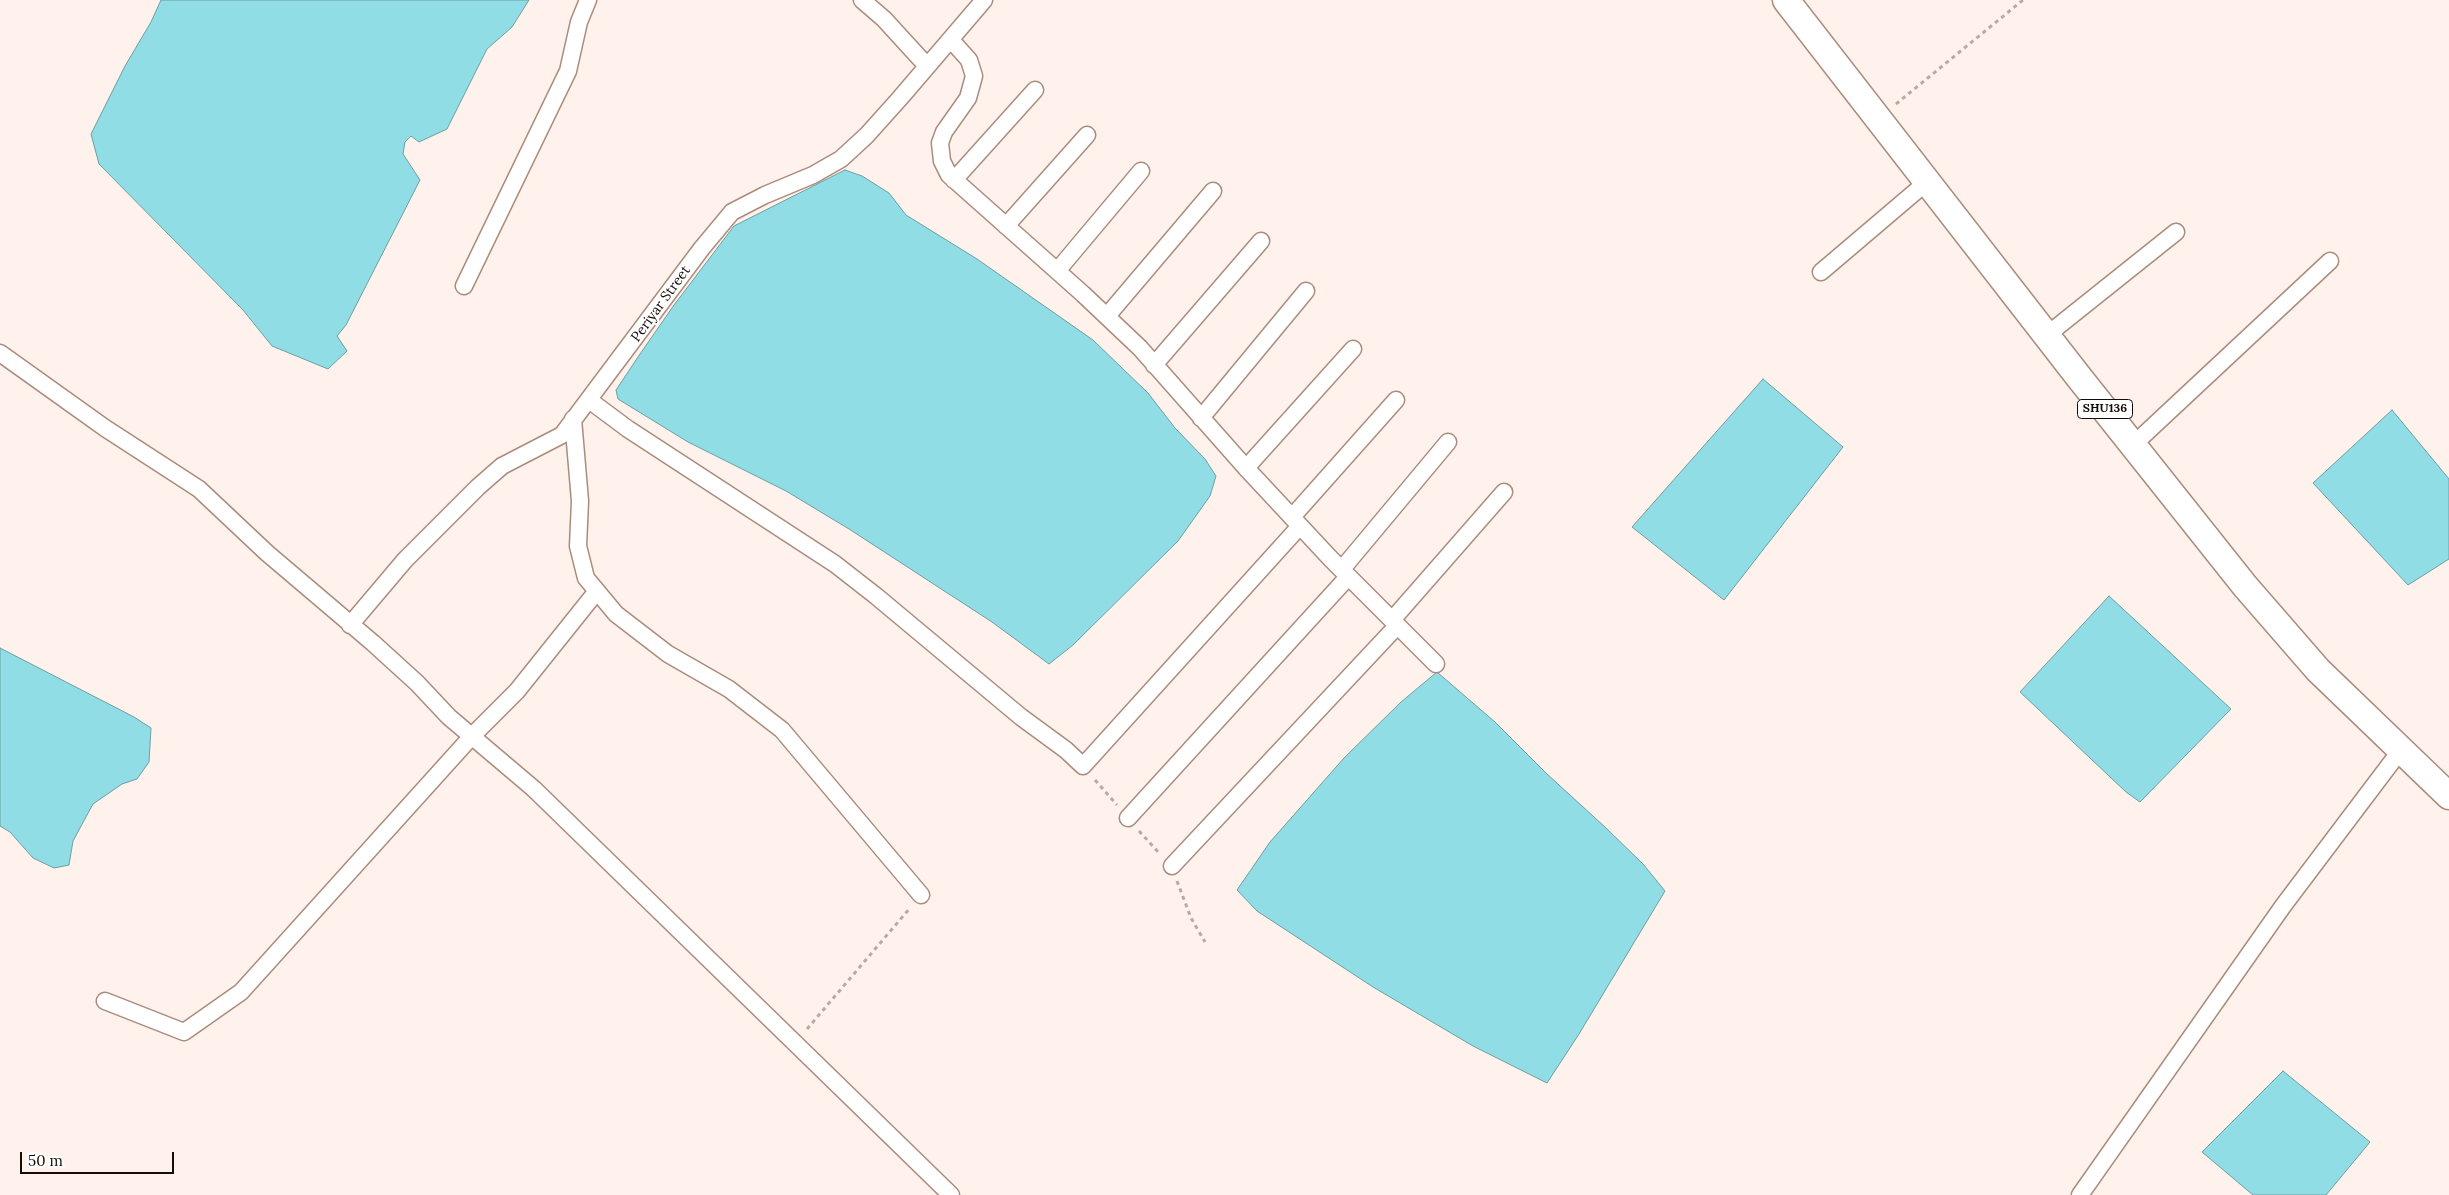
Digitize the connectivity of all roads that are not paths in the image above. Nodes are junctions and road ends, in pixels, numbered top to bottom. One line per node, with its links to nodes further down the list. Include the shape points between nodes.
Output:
1 (588, 0): 19 (street, via 578,22 568,71)
2 (862, 0): 6 (street, via 884,19)
3 (984, 0): 5 (street, Periyar Street)
4 (1786, 0): 11 (main road, SHU136)
5 (951, 40): 6 (street, Periyar Street); 10 (street, via 969,60 974,76 968,98 940,143 942,161)
6 (926, 66): 26 (street, Periyar Street, via 867,135 841,159 732,212)
7 (1035, 90): 10 (street)
8 (1087, 134): 13 (street)
9 (1141, 171): 17 (street)
10 (954, 180): 13 (street)
11 (1928, 181): 18 (street); 22 (main road, SHU136)
12 (1213, 191): 21 (street)
13 (1006, 226): 17 (street)
14 (2176, 232): 22 (street)
15 (1261, 241): 25 (street)
16 (2330, 260): 31 (street)
17 (1057, 271): 21 (street)
18 (1821, 272)
19 (464, 286)
20 (1306, 291): 28 (street)
21 (1107, 316): 25 (street)
22 (2047, 335): 31 (main road, SHU136)
23 (1353, 349): 32 (street)
24 (0, 353): 38 (street, via 105,428 199,489 266,553)
25 (1154, 366): 28 (street)
26 (589, 400): 29 (street, Periyar Street); 34 (street, via 835,564 1083,766)
27 (1396, 400): 34 (street)
28 (1201, 418): 32 (street)
29 (573, 419): 36 (street, via 580,501 578,546 586,578); 38 (street, Periyar Street, via 562,434 502,466 478,487 405,560)
30 (1448, 442): 35 (street)
31 (2133, 445): 41 (main road, SHU136, via 2245,586 2318,670)
32 (1246, 468): 34 (street)
33 (1504, 492): 37 (street)
34 (1296, 521): 35 (street)
35 (1345, 573): 37 (street); 43 (street)
36 (597, 591): 40 (street, via 517,691); 45 (street, via 616,614 668,654 729,689 782,730)
37 (1394, 623): 39 (street); 44 (street)
38 (350, 625): 40 (street)
39 (1436, 664)
40 (472, 736): 46 (street, via 242,992 184,1032); 47 (street, via 534,789)
41 (2400, 750): 42 (main road, SHU136); 48 (street, via 2283,906)
42 (2449, 796)
43 (1128, 818)
44 (1172, 866)
45 (921, 895)
46 (105, 1001)
47 (951, 1195)
48 (2080, 1195)

